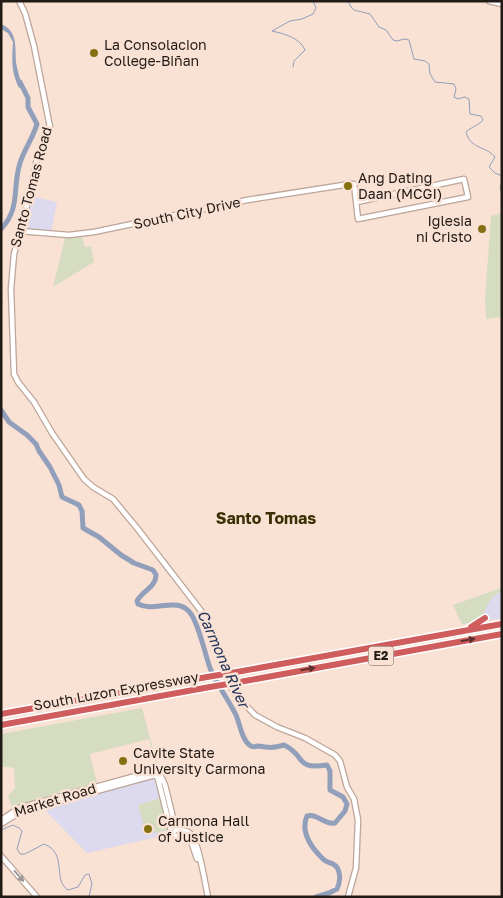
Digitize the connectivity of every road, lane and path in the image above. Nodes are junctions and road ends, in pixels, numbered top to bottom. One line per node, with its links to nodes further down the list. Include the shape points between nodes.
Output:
1 (20, 1): 5 (street, Santo Tomas Road, via 34,46 50,124 38,154)
2 (489, 1): 3 (street)
3 (502, 4)
4 (357, 202): 4 (street, via 464,179 468,197 358,219); 5 (street, South City Drive, via 354,184 247,200 94,232 68,235)
5 (20, 232): 16 (street, Santo Tomas Road, via 11,289 13,365 18,382 84,479 112,499 138,528 205,616 236,695 255,715 336,755 354,799 358,820 356,868)
6 (484, 618): 8 (highway)
7 (502, 624): 8 (highway, South Luzon Expressway / E2)
8 (463, 631): 10 (highway, South Luzon Expressway / E2, bridge)
9 (502, 634): 11 (highway, South Luzon Expressway / E2, one-way to 9, bridge)
10 (1, 714)
11 (1, 725)
12 (2, 822): 15 (street, Market Road, via 19,808 159,772 176,830 188,832 197,844)
13 (1, 856): 14 (street, one-way to 14)
14 (37, 897)
15 (207, 897)
16 (348, 897)

